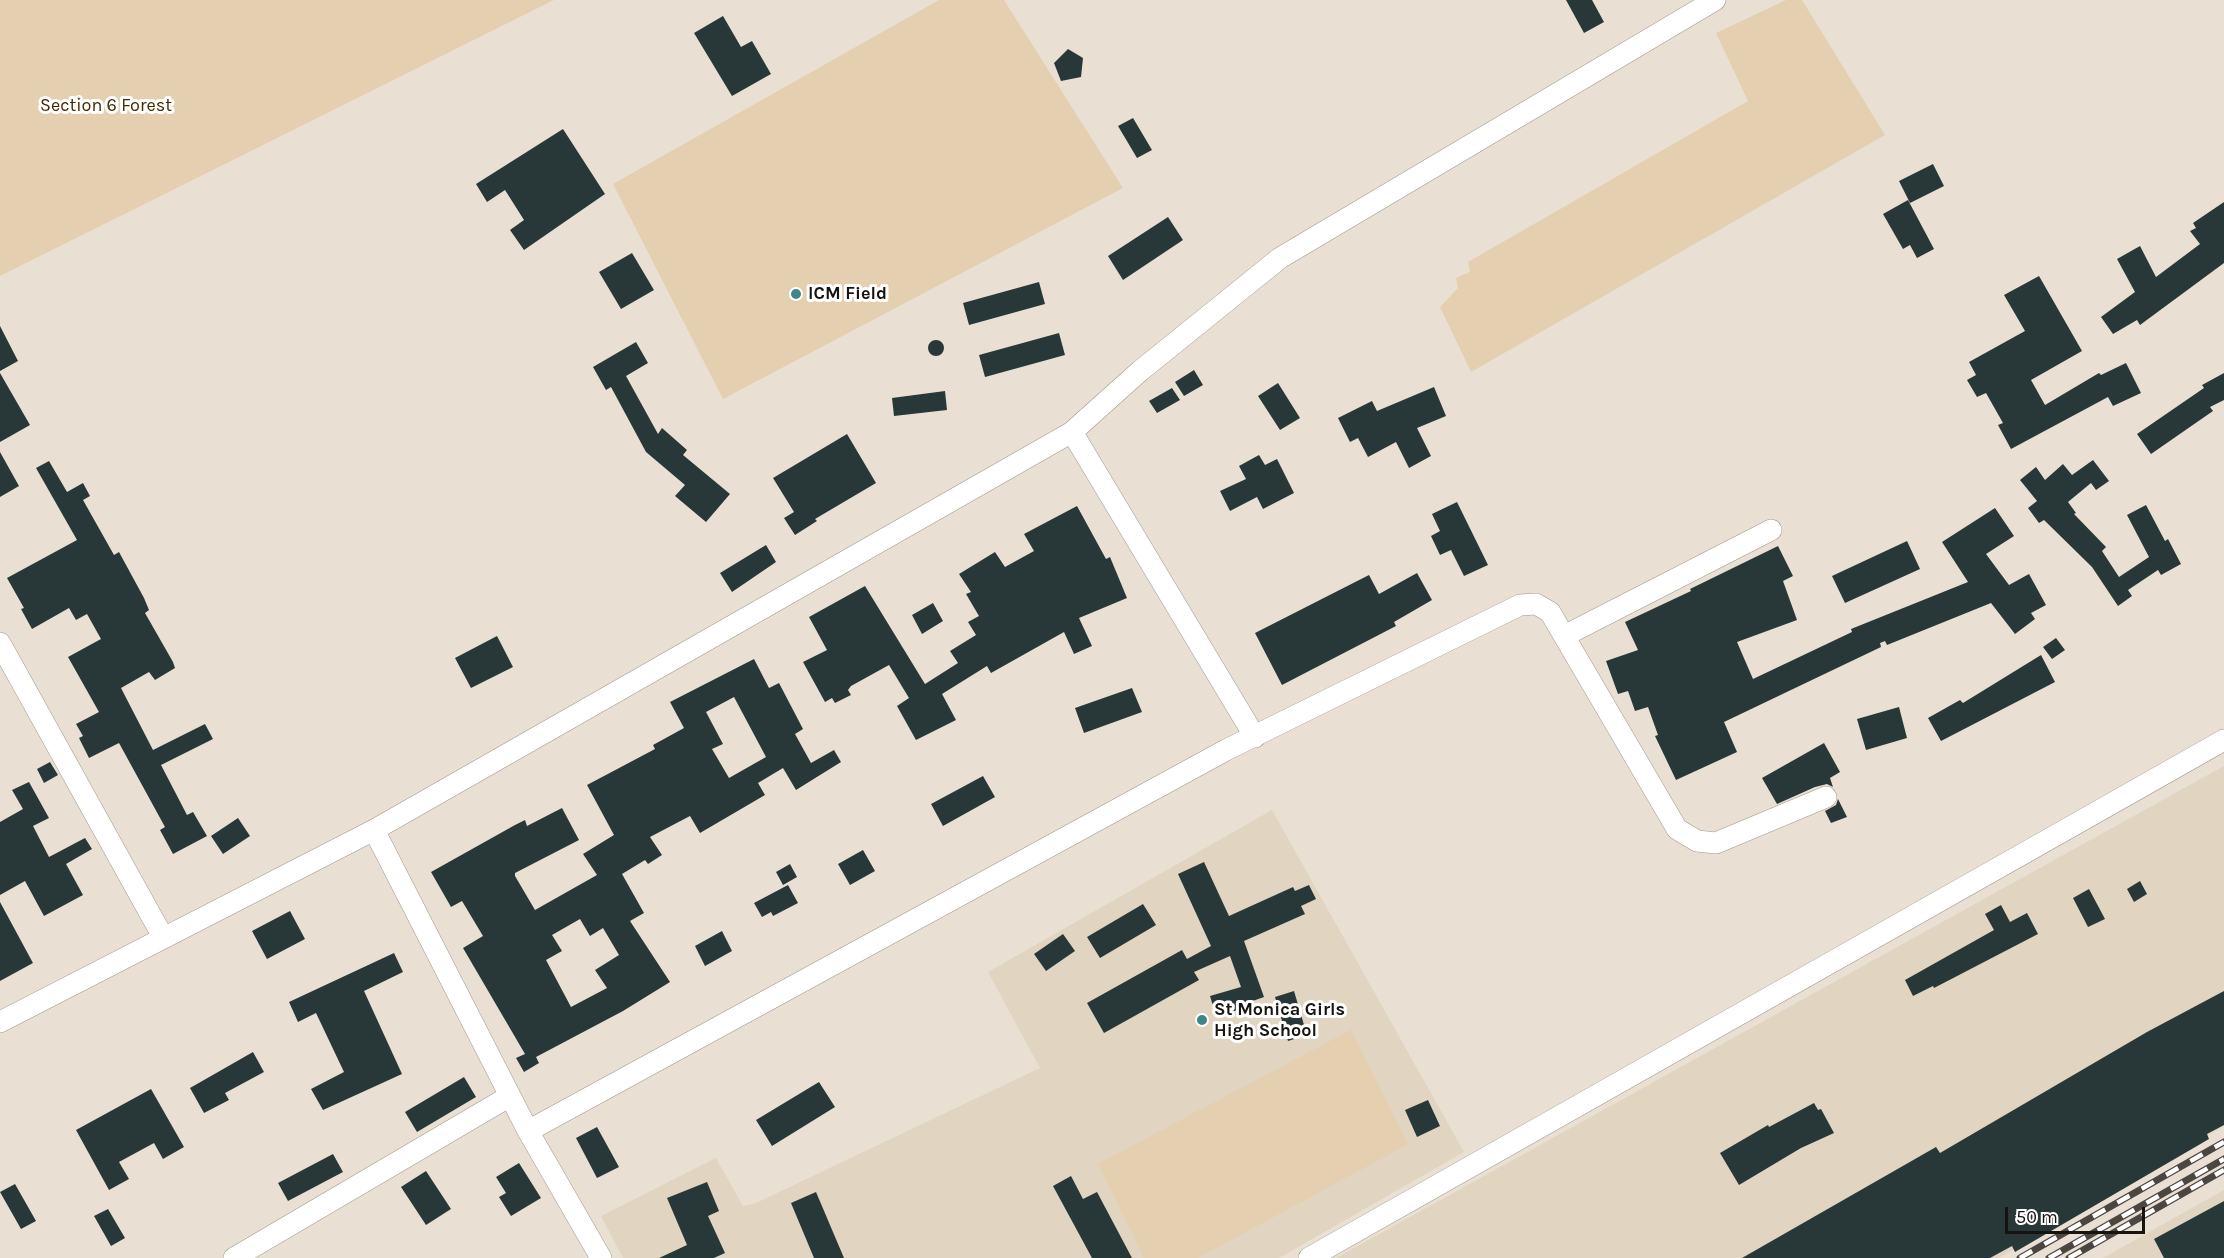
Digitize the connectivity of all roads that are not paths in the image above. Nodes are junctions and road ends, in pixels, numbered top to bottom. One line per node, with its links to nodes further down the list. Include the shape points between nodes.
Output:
1 (1715, 0): 2 (street, via 1280,258 1140,371)
2 (1072, 432): 6 (street); 9 (street)
3 (1771, 530): 4 (street)
4 (1564, 636): 6 (street, via 1550,612 1536,604 1520,605); 8 (street, via 1677,829 1697,841 1716,843)
5 (0, 643): 10 (street)
6 (1255, 737): 13 (street)
7 (2224, 740): 16 (street)
8 (1826, 797)
9 (374, 830): 10 (street); 12 (street)
10 (163, 937): 11 (street)
11 (0, 1022)
12 (510, 1096): 13 (street); 14 (street)
13 (528, 1131): 15 (street)
14 (234, 1258)
15 (601, 1258)
16 (1309, 1258)

